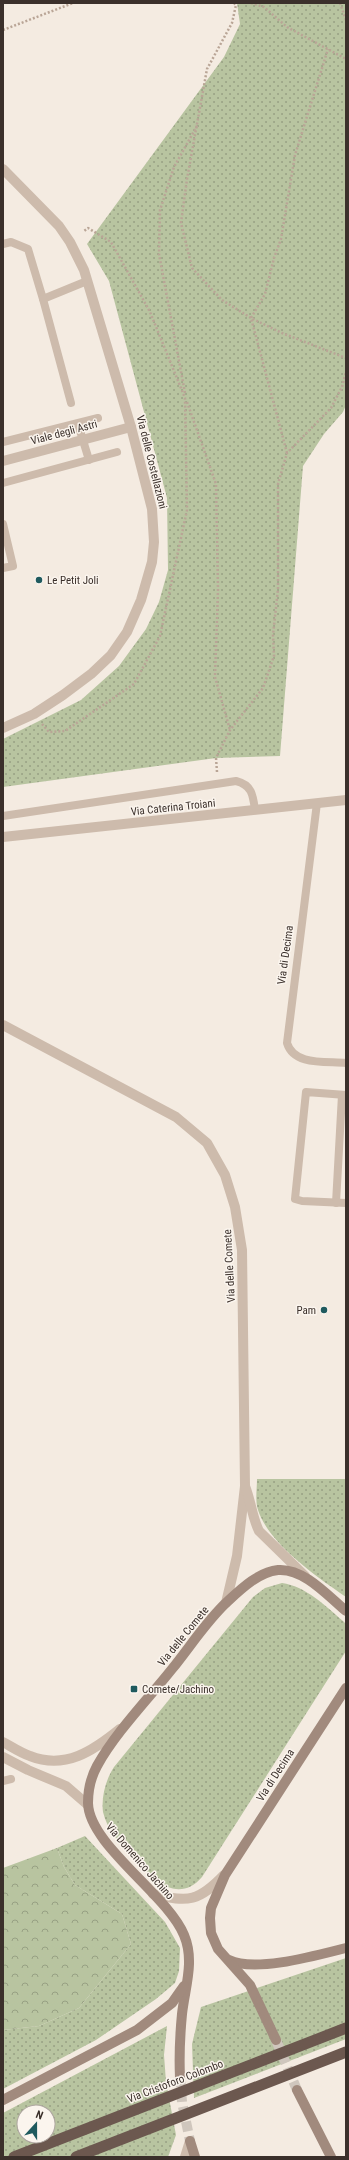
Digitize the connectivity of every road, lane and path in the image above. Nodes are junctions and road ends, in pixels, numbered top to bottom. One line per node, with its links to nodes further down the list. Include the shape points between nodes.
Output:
1 (73, 3): 6 (path)
2 (234, 3): 9 (path, via 236,5 232,23 207,69)
3 (251, 3): 7 (path, via 264,7 287,27)
4 (340, 3): 5 (path)
5 (346, 20)
6 (3, 30)
7 (328, 50): 8 (path); 15 (path, via 295,155 281,238 265,294)
8 (346, 59)
9 (198, 124): 15 (path, via 181,223 192,268 222,300); 18 (path, via 174,167 160,210 159,254)
10 (3, 169): 13 (street, Via delle Costellazioni, via 64,233 77,255)
11 (84, 231): 18 (path, via 88,228 111,242 150,312)
12 (3, 244): 14 (lane, via 11,242 28,249)
13 (87, 281): 14 (lane); 22 (street, Via delle Costellazioni)
14 (43, 299): 19 (lane)
15 (252, 318): 16 (path, via 282,334); 26 (path)
16 (346, 358)
17 (346, 372): 26 (path, via 331,408)
18 (186, 398): 33 (path, via 216,484 218,590 215,677)
19 (71, 403)
20 (98, 418): 21 (lane)
21 (78, 424): 23 (lane); 24 (lane)
22 (131, 427): 23 (street, Viale degli Astri); 32 (street, Via delle Costellazioni, via 149,497 154,531 152,562 136,613 122,640 95,670 39,710)
23 (82, 439): 27 (lane); 28 (street, Viale degli Astri)
24 (3, 442)
25 (116, 452): 27 (lane)
26 (287, 453): 33 (path, via 278,484 278,589 273,635 274,656 263,688)
27 (89, 460): 29 (lane)
28 (3, 461)
29 (3, 483)
30 (3, 524): 31 (lane, via 13,566)
31 (3, 568)
32 (3, 728)
33 (230, 730): 34 (path)
34 (216, 758)
35 (346, 800): 36 (street, Via Caterina Troiani)
36 (316, 803): 37 (street, Via Caterina Troiani); 41 (lane, Via di Decima, via 287,1043 294,1055 302,1059)
37 (255, 810): 38 (lane, via 251,789 236,781); 39 (street, Via Caterina Troiani)
38 (3, 816)
39 (3, 837)
40 (3, 1025): 45 (street, Via delle Comete, via 176,1117 202,1138 222,1168 234,1206 242,1250)
41 (346, 1063)
42 (344, 1095): 43 (lane); 43 (lane, via 306,1092 295,1199)
43 (336, 1203): 44 (lane)
44 (346, 1203)
45 (245, 1486): 46 (street, Via delle Comete, via 259,1532); 47 (street, Via delle Comete, via 236,1562)
46 (311, 1582): 47 (main road, via 292,1572 269,1572 254,1580); 48 (main road)
47 (226, 1602): 50 (main road, Via delle Comete)
48 (346, 1611)
49 (346, 1688): 54 (main road, Via di Decima)
50 (130, 1720): 51 (street, via 95,1749 65,1761 49,1762 37,1759); 53 (main road, Via delle Comete, via 97,1766 91,1782)
51 (3, 1742)
52 (3, 1757): 53 (street, Via Domenico Jachino, via 66,1786)
53 (88, 1805): 55 (main road, Via Domenico Jachino, via 97,1830)
54 (225, 1875): 55 (street, Via di Decima, via 209,1890 193,1899 183,1900); 57 (main road, Via di Decima, via 213,1900 210,1918 212,1939)
55 (154, 1894): 58 (main road, Via Domenico Jachino, via 184,1934 190,1956)
56 (346, 1948): 57 (main road, via 260,1965 238,1964)
57 (226, 1958): 60 (main road, Via di Decima, via 250,1985)
58 (188, 1978): 62 (main road, Via Domenico Jachino, via 180,2032); 64 (main road, via 172,2003 137,2030)
59 (346, 2028): 66 (highway, Via Cristoforo Colombo)
60 (276, 2040)
61 (346, 2052): 67 (highway)
62 (180, 2078)
63 (297, 2090): 70 (main road)
64 (3, 2100)
65 (190, 2141): 68 (street); 69 (main road)
66 (14, 2157)
67 (76, 2157)
68 (185, 2157)
69 (195, 2157)
70 (332, 2157)

